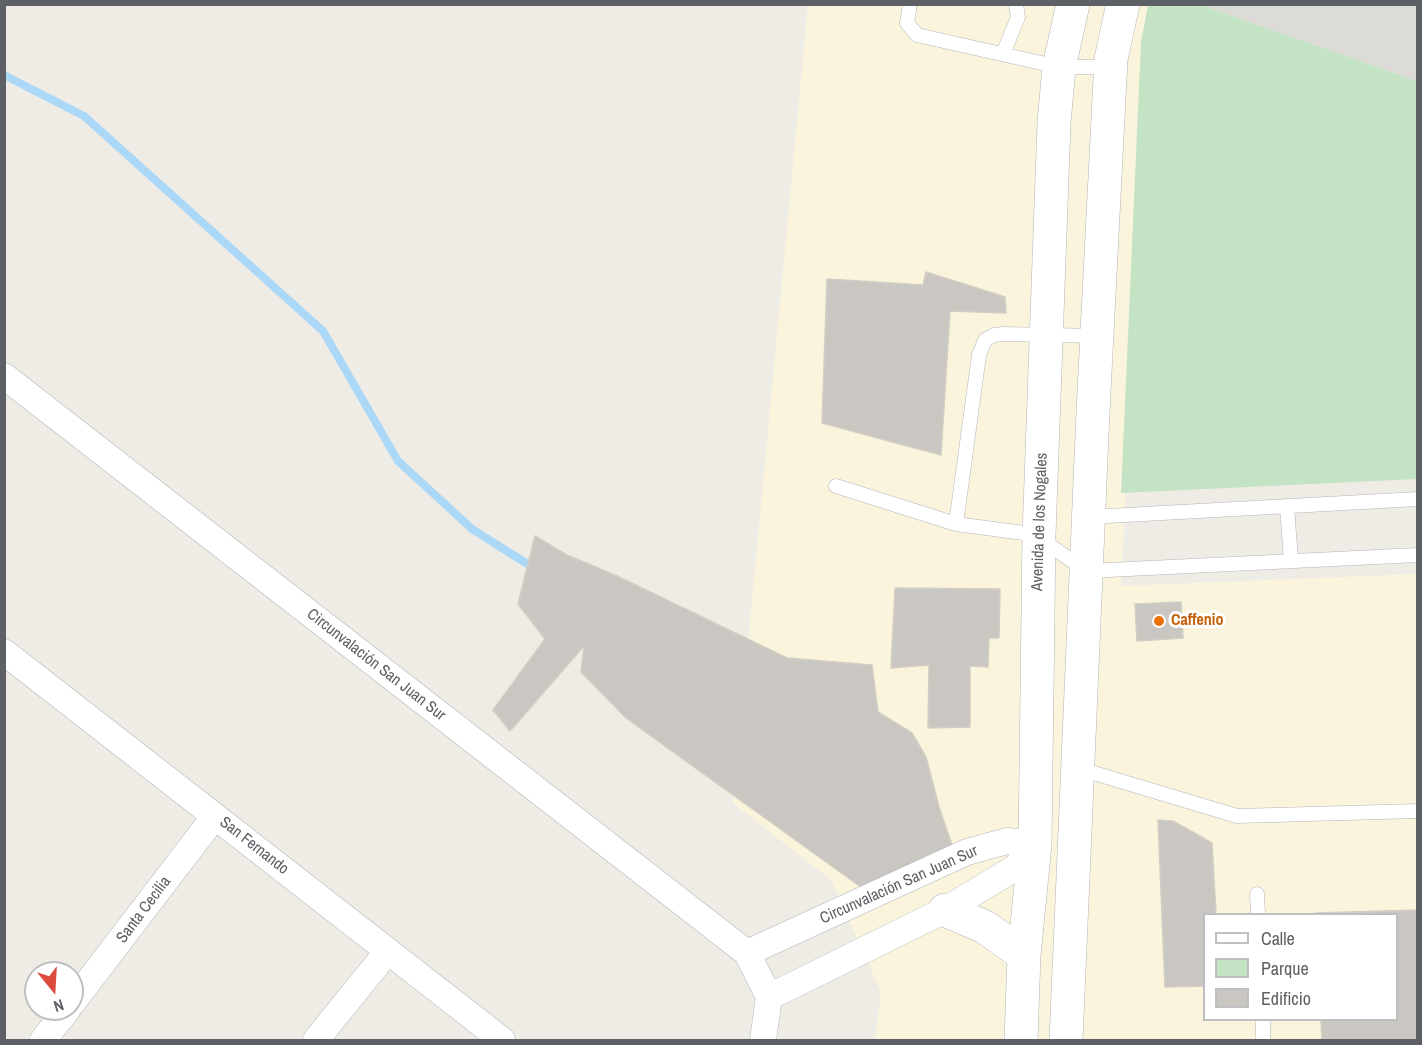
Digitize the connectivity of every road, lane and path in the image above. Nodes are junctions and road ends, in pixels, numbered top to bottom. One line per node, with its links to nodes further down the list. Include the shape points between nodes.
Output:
1 (909, 4): 5 (lane, via 908,23 916,35)
2 (1016, 4): 5 (lane, via 1018,17)
3 (1073, 4): 6 (main road, Avenida de los Nogales)
4 (1123, 4): 7 (main road)
5 (1003, 54): 6 (lane)
6 (1059, 67): 7 (lane); 8 (main road, Avenida de los Nogales)
7 (1110, 67): 9 (main road)
8 (1046, 335): 9 (lane); 15 (lane, via 994,335 985,340 979,355); 16 (main road, Avenida de los Nogales)
9 (1097, 336): 14 (main road)
10 (4, 376): 30 (street, Circunvalación San Juan Sur)
11 (836, 486): 15 (lane)
12 (1418, 500): 13 (lane)
13 (1287, 506): 14 (lane); 18 (lane)
14 (1089, 517): 19 (main road)
15 (956, 524): 16 (lane)
16 (1039, 535): 19 (lane); 24 (main road, Avenida de los Nogales)
17 (1418, 555): 18 (lane)
18 (1291, 561): 19 (lane)
19 (1087, 571): 21 (main road)
20 (4, 652): 23 (street, San Fernando)
21 (1077, 768): 22 (lane, via 1237,816); 24 (main road); 26 (main road)
22 (1418, 811)
23 (215, 816): 29 (street, San Fernando); 32 (street, Santa Cecilia)
24 (1035, 844): 26 (main road, via 1048,856); 27 (street, via 1015,868); 30 (street, Circunvalación San Juan Sur, via 1007,841 967,852); 31 (main road, Avenida de los Nogales)
25 (1257, 894): 28 (lane)
26 (1072, 896): 41 (main road)
27 (945, 910): 31 (main road, via 985,927); 33 (street)
28 (1258, 913)
29 (388, 951): 37 (street); 38 (street, San Fernando)
30 (747, 953): 33 (street, Circunvalación San Juan Sur)
31 (1024, 955): 40 (main road, Avenida de los Nogales)
32 (84, 987)
33 (769, 997): 39 (street)
34 (59, 1021): 36 (street)
35 (1263, 1021): 42 (lane)
36 (43, 1041)
37 (316, 1041)
38 (502, 1041)
39 (763, 1041)
40 (1021, 1041)
41 (1066, 1041)
42 (1263, 1041)

